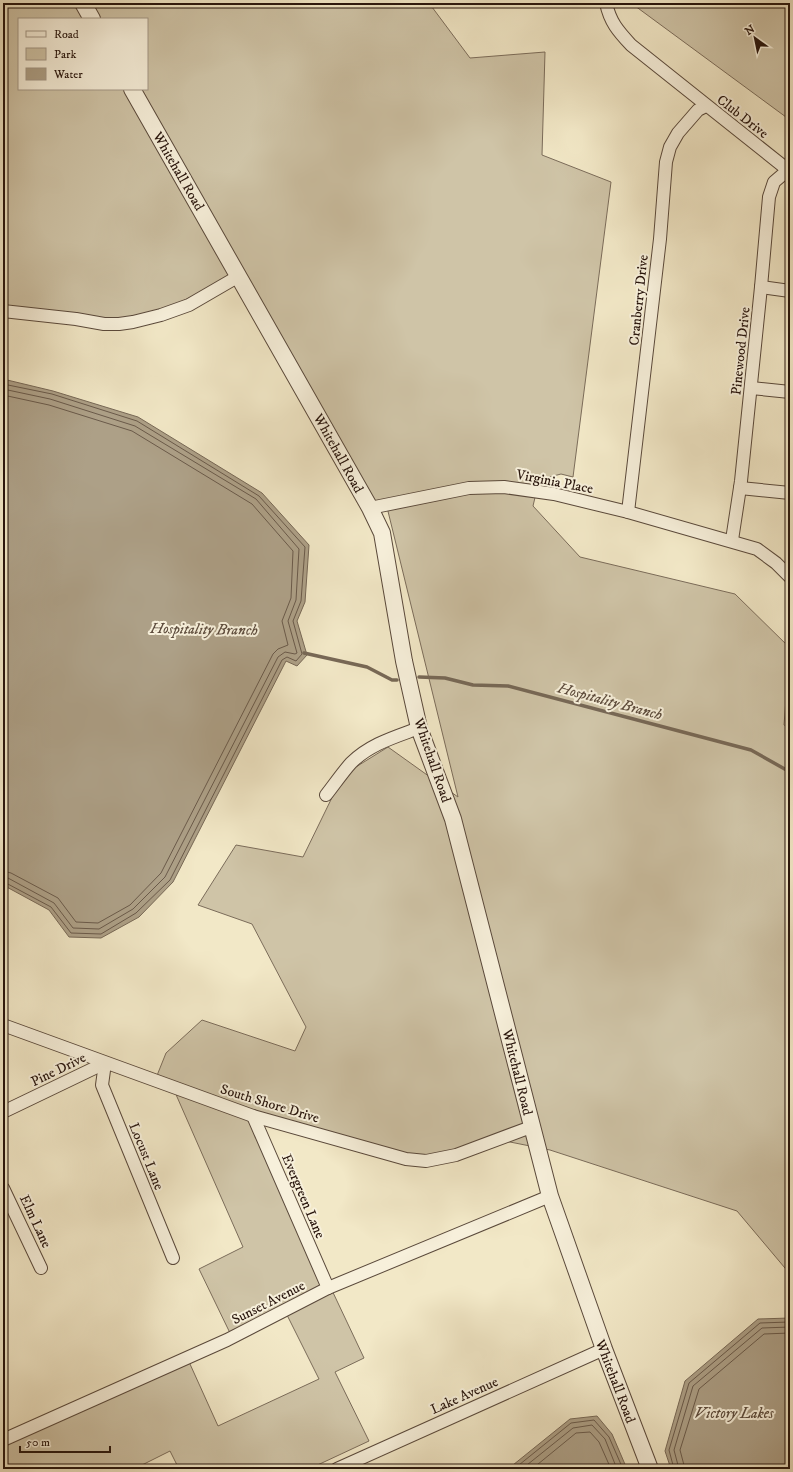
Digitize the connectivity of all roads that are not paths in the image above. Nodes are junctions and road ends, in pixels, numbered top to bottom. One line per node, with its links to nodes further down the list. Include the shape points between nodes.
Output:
1 (83, 3): 3 (street)
2 (606, 3): 5 (street, Club Drive, via 610,18 631,45)
3 (91, 18)
4 (133, 90): 7 (street, Whitehall Road)
5 (706, 106): 6 (street, Club Drive); 16 (street, Cranberry Drive, via 698,110 678,133 670,147 666,162 659,247)
6 (789, 170): 8 (street, Pinewood Drive, via 774,182 769,197)
7 (239, 276): 10 (street, via 189,305 126,324 104,324); 15 (street, Whitehall Road)
8 (761, 287): 9 (street); 11 (street, Pinewood Drive)
9 (790, 292)
10 (3, 311)
11 (751, 388): 12 (street); 13 (street, Pinewood Drive)
12 (790, 392)
13 (740, 488): 14 (street); 17 (street, Pinewood Drive)
14 (790, 493)
15 (370, 508): 16 (street, Virginia Place, via 469,488 504,486 554,494); 19 (street, Whitehall Road, via 382,533 404,661)
16 (628, 512): 17 (street, Virginia Place)
17 (732, 540): 18 (street, Virginia Place, via 758,548)
18 (790, 577)
19 (419, 728): 20 (street, via 379,743 364,752 350,764); 25 (street, Whitehall Road, via 454,818)
20 (326, 795)
21 (3, 1025): 22 (street, South Shore Drive)
22 (105, 1063): 23 (street, Pine Drive); 24 (street, South Shore Drive); 28 (street, Locust Lane, via 102,1085)
23 (3, 1112)
24 (253, 1116): 25 (street, South Shore Drive, via 406,1159 426,1161 456,1154); 30 (street, Evergreen Lane)
25 (531, 1127): 27 (street, Whitehall Road)
26 (3, 1188): 29 (street, Elm Lane)
27 (550, 1196): 30 (street, Sunset Avenue); 31 (street, Whitehall Road)
28 (173, 1258)
29 (41, 1268)
30 (328, 1288): 32 (street, Sunset Avenue, via 227,1340)
31 (604, 1349): 33 (street, Lake Avenue); 34 (street, Whitehall Road)
32 (3, 1440)
33 (337, 1469)
34 (650, 1469)

